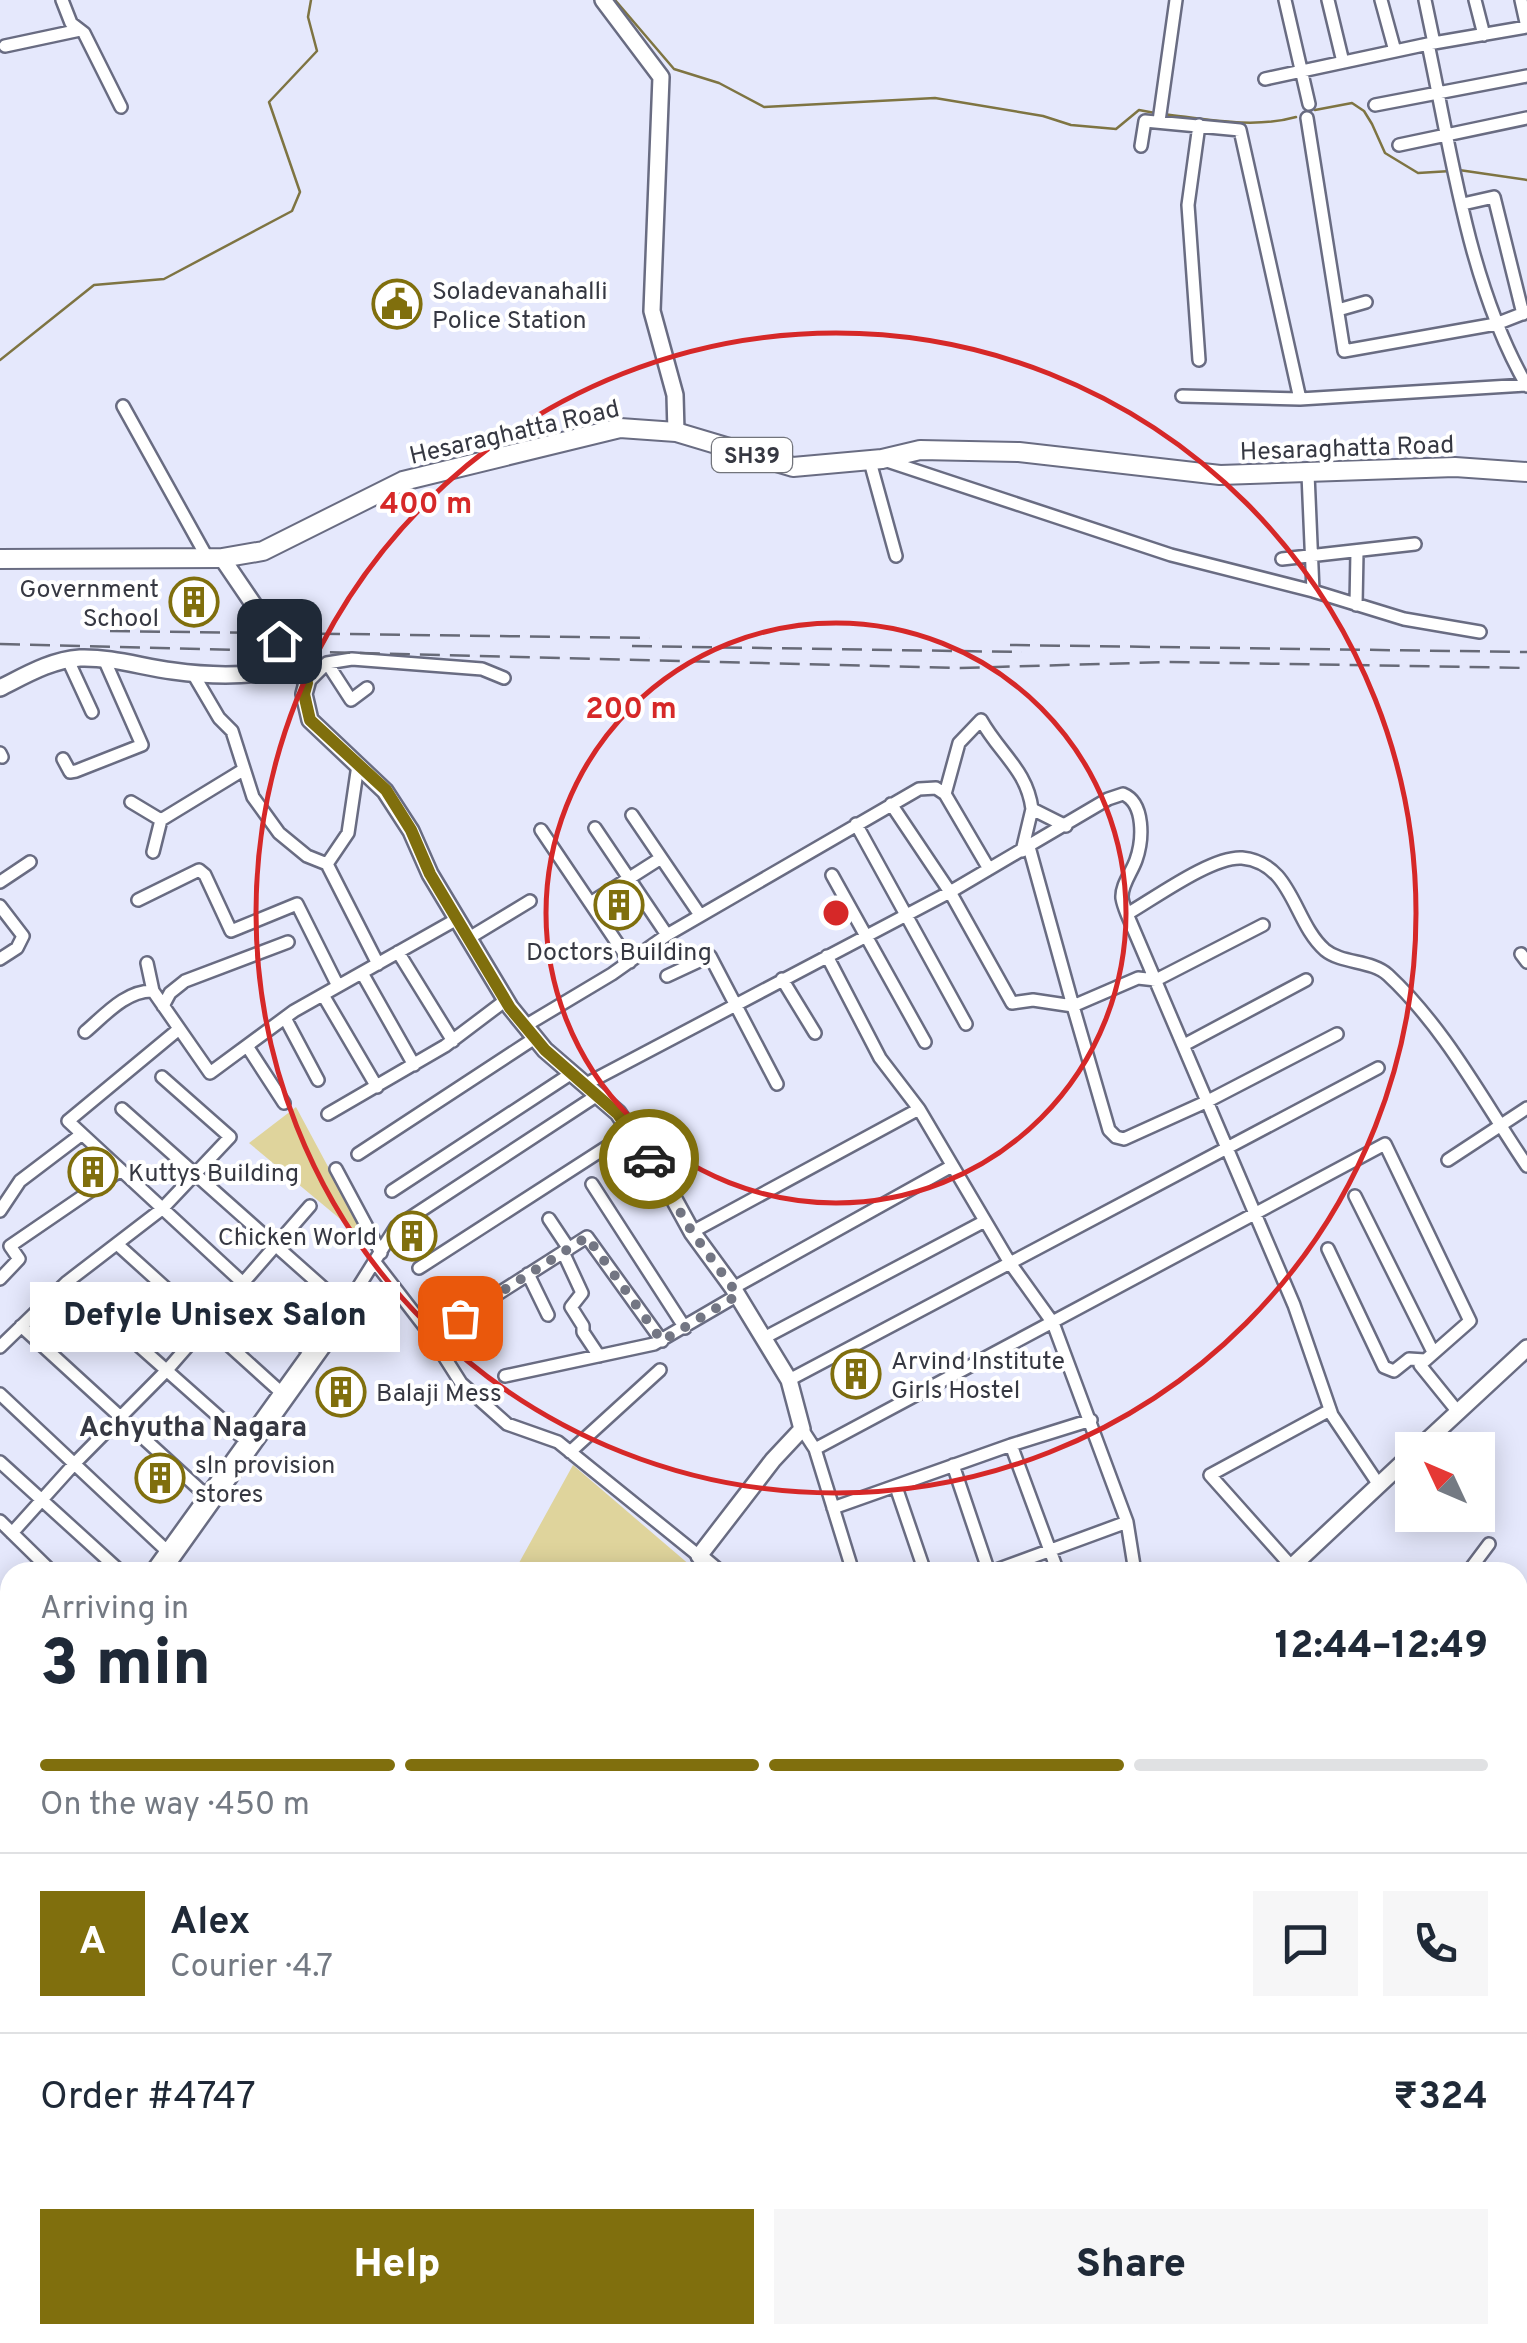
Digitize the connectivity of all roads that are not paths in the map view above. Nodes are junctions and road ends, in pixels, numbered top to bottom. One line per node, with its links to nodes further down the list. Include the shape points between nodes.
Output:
1 (62, 0): 10 (street)
2 (602, 0): 40 (street, via 661,78 652,312 676,394)
3 (1176, 0): 23 (street)
4 (1284, 0): 16 (street)
5 (1328, 0): 15 (street)
6 (1381, 0): 14 (street)
7 (1426, 0): 12 (street)
8 (1475, 0): 11 (street)
9 (1521, 0): 11 (street, via 1527,27)
10 (80, 30): 13 (street); 22 (street)
11 (1484, 34): 12 (street)
12 (1431, 44): 14 (street); 19 (street)
13 (6, 46)
14 (1396, 51): 15 (street)
15 (1343, 62): 16 (street)
16 (1303, 72): 18 (street); 20 (street)
17 (1527, 76): 19 (street)
18 (1264, 80)
19 (1439, 93): 21 (street); 27 (street)
20 (1309, 104)
21 (1376, 105)
22 (122, 107)
23 (1160, 116): 26 (street); 29 (street, via 1146,120)
24 (1307, 118): 32 (street)
25 (1527, 118): 27 (street)
26 (1199, 125): 35 (street, via 1188,206); 38 (street, via 1240,130)
27 (1448, 134): 28 (street); 30 (street)
28 (1399, 145)
29 (1141, 146)
30 (1463, 204): 33 (street, via 1494,197); 34 (street)
31 (1366, 302): 32 (street)
32 (1338, 310): 34 (street, via 1344,351)
33 (1525, 313): 34 (street)
34 (1496, 324): 36 (street)
35 (1199, 360)
36 (1527, 385): 38 (street)
37 (1182, 396): 38 (street)
38 (1300, 399)
39 (123, 406): 47 (street)
40 (676, 432): 41 (main road, Hesaraghatta Road / SH39, via 793,467); 47 (main road, Hesaraghatta Road / SH39, via 620,428 403,481 263,552)
41 (876, 459): 43 (main road, Hesaraghatta Road / SH39, via 920,450 1020,452 1220,475); 46 (street); 51 (street, via 1171,554)
42 (1527, 472): 43 (main road, Hesaraghatta Road / SH39)
43 (1308, 474): 48 (street)
44 (1416, 544): 45 (street)
45 (1357, 552): 48 (street); 52 (street)
46 (896, 556)
47 (215, 558): 49 (main road, Hesaraghatta Road / SH39); 57 (street)
48 (1312, 558): 50 (street); 51 (street)
49 (0, 559)
50 (1282, 559)
51 (1313, 591): 52 (street)
52 (1356, 605): 53 (street)
53 (1480, 632)
54 (104, 659): 55 (street); 58 (street); 64 (street, via 142,746 76,772)
55 (68, 660): 61 (street); 63 (street)
56 (326, 663): 59 (street, via 352,658 482,669); 60 (street); 62 (street, via 351,700)
57 (297, 666): 58 (street, via 239,676); 60 (street)
58 (192, 672): 66 (street, via 232,731)
59 (504, 678)
60 (307, 683): 65 (street, via 310,720)
61 (0, 688)
62 (367, 688)
63 (92, 712)
64 (62, 760)
65 (358, 765): 81 (street, via 348,833); 94 (street, via 386,790)
66 (244, 770): 72 (street); 81 (street, via 253,797 279,833)
67 (945, 794): 69 (street, via 919,789); 70 (street, via 959,743 982,720 1029,786); 82 (street)
68 (131, 802): 72 (street)
69 (891, 804): 73 (street); 86 (street)
70 (1032, 809): 74 (street); 77 (street)
71 (632, 815): 79 (street)
72 (161, 820): 78 (street)
73 (856, 824): 91 (street); 93 (street)
74 (1066, 826): 77 (street); 92 (street, via 1123,794 1138,806 1138,857 1123,888)
75 (596, 828): 84 (street)
76 (541, 830): 89 (street)
77 (1026, 849): 82 (street); 117 (street)
78 (152, 852)
79 (661, 858): 84 (street); 93 (street)
80 (30, 862): 85 (street)
81 (327, 864): 105 (street)
82 (989, 869): 86 (street)
83 (832, 876): 96 (street)
84 (629, 878): 89 (street); 97 (street)
85 (0, 882)
86 (950, 892): 91 (street); 117 (street, via 1012,1003)
87 (138, 900): 111 (street, via 199,870 232,931 297,904)
88 (530, 901): 98 (street)
89 (592, 902): 103 (street)
90 (0, 906): 102 (street, via 23,936)
91 (904, 914): 96 (street); 119 (street)
92 (1127, 914): 109 (street); 142 (street, via 1218,862 1252,860 1281,876 1328,953 1384,972 1437,1028)
93 (700, 915): 97 (street)
94 (457, 919): 98 (street); 100 (street)
95 (1263, 925): 109 (street)
96 (866, 934): 101 (street); 126 (street)
97 (667, 935): 103 (street)
98 (469, 938): 114 (street)
99 (288, 942): 116 (street, via 185,982)
100 (398, 952): 105 (street); 125 (street)
101 (827, 956): 108 (street); 140 (street, via 880,1058)
102 (0, 958)
103 (630, 962): 122 (street)
104 (146, 963): 112 (street)
105 (378, 964): 106 (street)
106 (362, 973): 111 (street); 129 (street)
107 (668, 976): 115 (street, via 710,956)
108 (782, 979): 115 (street); 123 (street)
109 (1156, 980): 117 (street, via 1138,978); 127 (street)
110 (1306, 980): 127 (street)
111 (338, 986): 113 (street)
112 (153, 991): 116 (street); 121 (street, via 127,998)
113 (322, 995): 118 (street); 135 (street)
114 (506, 1000): 122 (street); 125 (street)
115 (735, 1004): 133 (street); 134 (street)
116 (163, 1006): 120 (street)
117 (1072, 1006): 136 (street, via 1108,1130 1116,1137)
118 (285, 1018): 128 (street); 132 (street)
119 (966, 1024)
120 (178, 1029): 128 (street, via 210,1073); 144 (street, via 68,1121)
121 (84, 1032)
122 (530, 1032): 134 (street); 146 (street)
123 (814, 1033)
124 (1337, 1034): 136 (street)
125 (453, 1041): 129 (street)
126 (925, 1042)
127 (1184, 1045): 136 (street)
128 (246, 1046): 137 (street)
129 (414, 1065): 135 (street)
130 (1378, 1068): 145 (street)
131 (162, 1076): 152 (street, via 230,1137)
132 (318, 1080)
133 (777, 1084)
134 (584, 1085): 143 (street); 154 (street); 169 (street, via 396,1227)
135 (378, 1087): 141 (street)
136 (1208, 1101): 145 (street)
137 (284, 1103)
138 (1527, 1108): 142 (street)
139 (122, 1110): 152 (street)
140 (919, 1110): 148 (street); 162 (street)
141 (328, 1114)
142 (1499, 1125): 147 (street); 149 (street)
143 (630, 1132): 162 (street); 171 (street)
144 (82, 1134): 151 (street); 158 (street, via 20,1181)
145 (1228, 1148): 159 (street); 170 (street)
146 (358, 1154)
147 (1448, 1160)
148 (952, 1166): 161 (street); 176 (street)
149 (1527, 1166)
150 (336, 1169): 169 (street)
151 (121, 1170): 157 (street); 165 (street)
152 (196, 1174): 157 (street); 166 (street)
153 (592, 1184): 183 (street)
154 (392, 1191)
155 (1355, 1196): 190 (street)
156 (310, 1206): 166 (street)
157 (162, 1209): 164 (street); 175 (street)
158 (0, 1211)
159 (1256, 1216): 180 (street); 190 (street, via 1385,1144 1470,1321); 197 (street)
160 (549, 1220): 168 (street)
161 (986, 1221): 170 (street); 184 (street)
162 (692, 1232): 176 (street)
163 (0, 1236): 165 (street)
164 (117, 1244): 174 (street); 181 (street)
165 (10, 1246): 173 (street, via 19,1259)
166 (277, 1246): 175 (street); 177 (street)
167 (1328, 1249): 190 (street, via 1384,1368)
168 (566, 1250): 172 (street); 185 (street, via 587,1237); 189 (street, via 582,1292 571,1307)
169 (378, 1257): 177 (street); 206 (street, via 461,1383 507,1424)
170 (1010, 1263): 180 (street); 194 (street)
171 (419, 1268)
172 (528, 1274): 178 (street); 179 (street)
173 (0, 1278)
174 (67, 1282): 182 (street); 191 (street)
175 (243, 1283): 181 (street); 188 (street)
176 (735, 1292): 183 (street); 184 (street)
177 (344, 1310): 188 (street); 196 (street, via 343,1321)
178 (548, 1314)
179 (460, 1318)
180 (1053, 1324): 200 (street); 205 (street)
181 (206, 1325): 191 (street); 196 (street)
182 (22, 1326): 186 (street); 199 (street)
183 (685, 1328): 185 (street)
184 (764, 1338): 194 (street)
185 (662, 1341): 189 (street)
186 (0, 1347)
187 (1527, 1348): 198 (street)
188 (310, 1352): 196 (street)
189 (599, 1356): 193 (street)
190 (1429, 1356): 198 (street, via 1420,1365)
191 (167, 1370): 199 (street); 203 (street)
192 (660, 1370): 206 (street)
193 (506, 1376)
194 (789, 1380): 201 (street)
195 (0, 1394): 208 (street)
196 (284, 1395): 203 (street); 213 (street)
197 (1330, 1410): 211 (street); 234 (street, via 1210,1475)
198 (1458, 1412): 202 (street)
199 (120, 1417): 208 (street); 213 (street)
200 (1091, 1420): 204 (street); 217 (street)
201 (802, 1429): 205 (street); 222 (street)
202 (1436, 1432)
203 (245, 1440): 213 (street)
204 (1011, 1444): 209 (street); 221 (street)
205 (815, 1450): 215 (street)
206 (570, 1452): 222 (street)
207 (0, 1462): 214 (street)
208 (75, 1463): 214 (street); 220 (street)
209 (953, 1465): 212 (street); 230 (street)
210 (1395, 1470): 211 (street)
211 (1379, 1485): 235 (street)
212 (896, 1488): 215 (street); 229 (street)
213 (210, 1499): 220 (street); 226 (street)
214 (43, 1502): 218 (street); 224 (street)
215 (833, 1508): 228 (street)
216 (0, 1521): 218 (street)
217 (1127, 1522): 221 (street); 233 (street)
218 (12, 1533): 223 (street)
219 (1489, 1544): 236 (street)
220 (167, 1551): 225 (street)
221 (1050, 1551): 231 (street); 232 (street)
222 (699, 1556): 227 (street)
223 (42, 1562)
224 (110, 1562)
225 (159, 1562)
226 (170, 1562)
227 (706, 1562)
228 (850, 1562)
229 (922, 1562)
230 (987, 1562)
231 (1019, 1562)
232 (1054, 1562)
233 (1133, 1562)
234 (1282, 1562)
235 (1297, 1562)
236 (1476, 1562)

